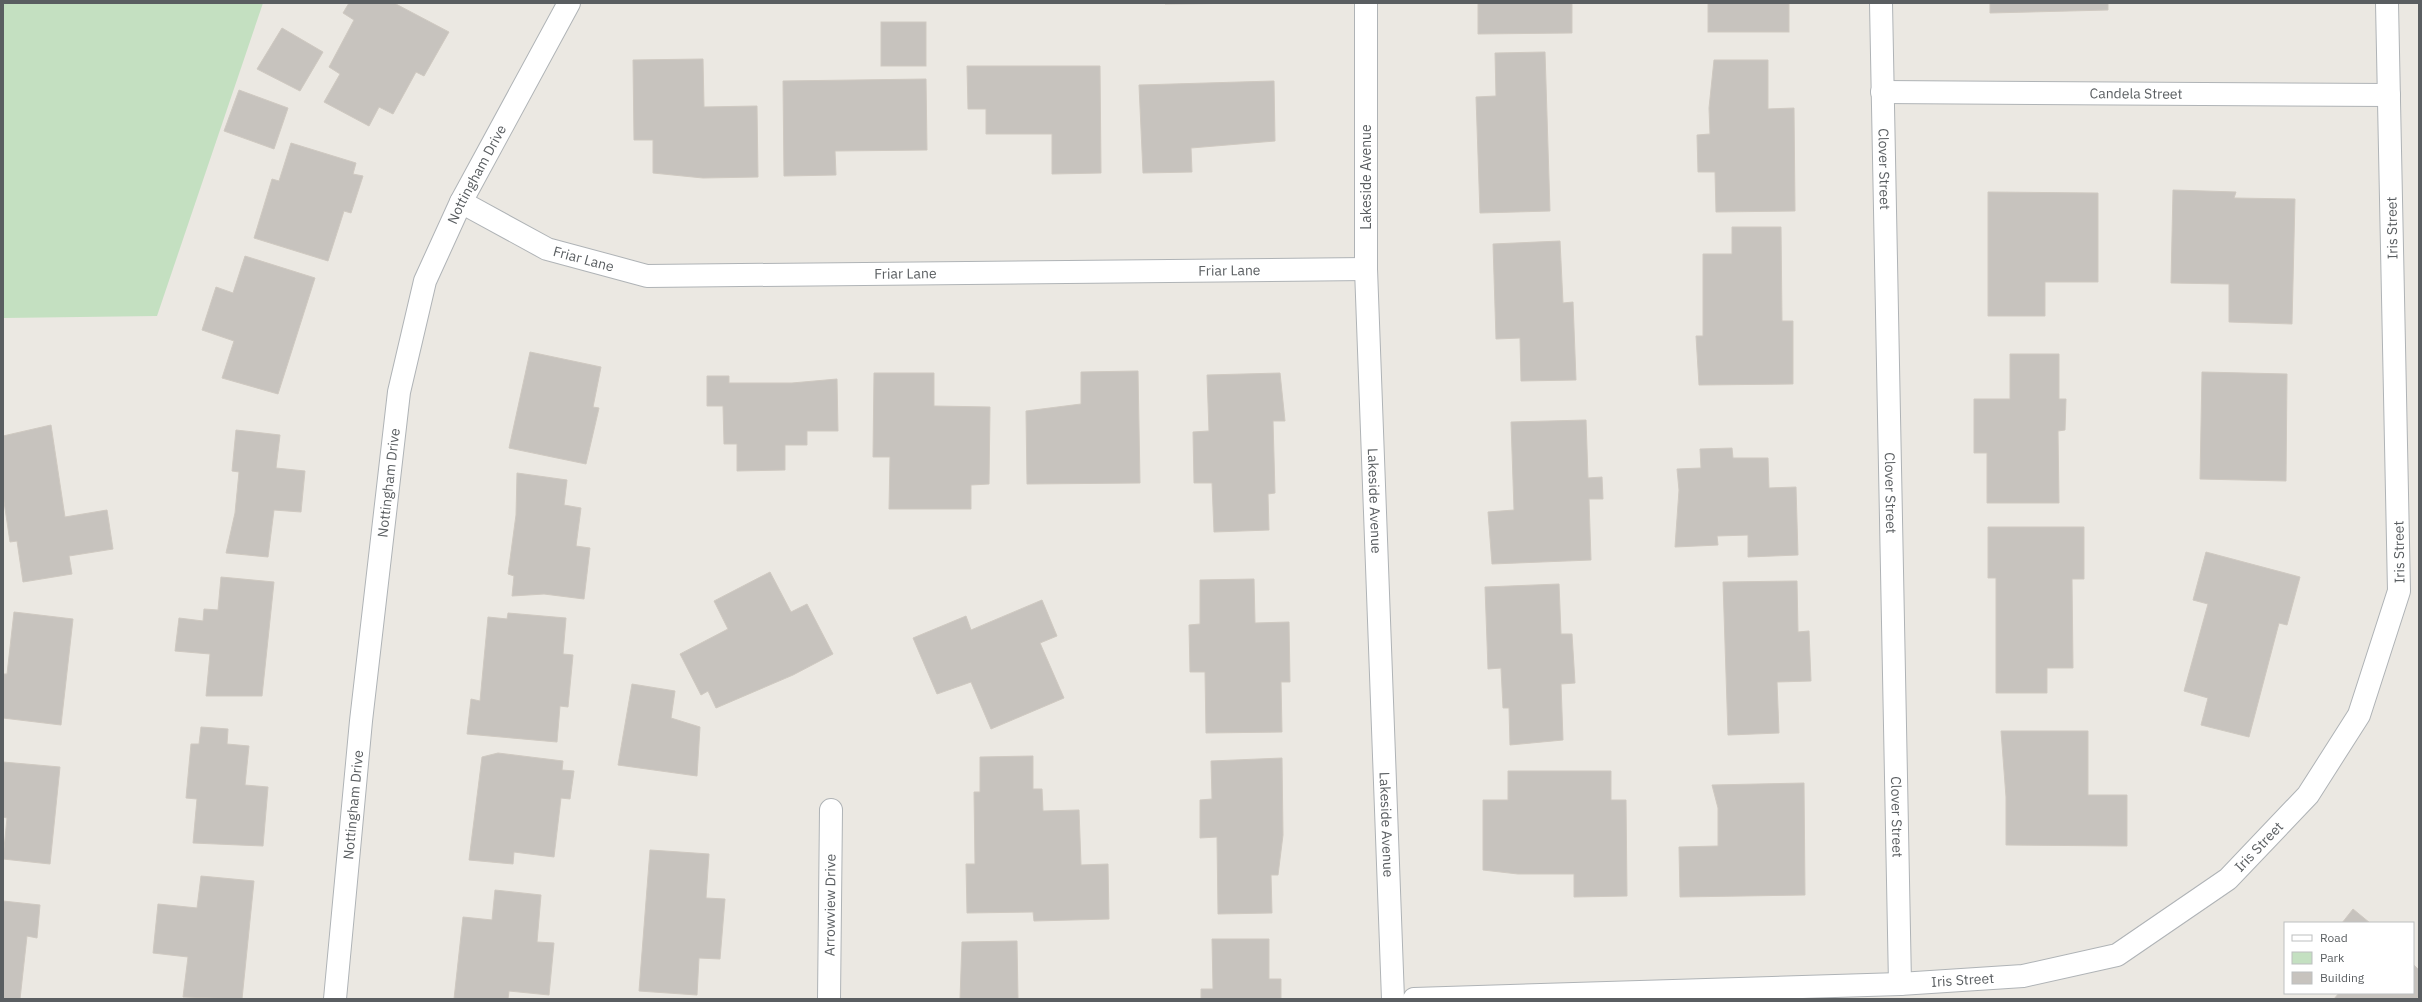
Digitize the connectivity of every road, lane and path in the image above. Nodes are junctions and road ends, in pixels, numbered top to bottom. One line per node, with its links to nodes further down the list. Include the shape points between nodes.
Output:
1 (569, 3): 7 (street, Nottingham Drive)
2 (1366, 3): 8 (street, Lakeside Avenue)
3 (1881, 3): 5 (street, Clover Street)
4 (2387, 3): 6 (street, Iris Street)
5 (1882, 92): 6 (street, Candela Street); 10 (street, Clover Street)
6 (2390, 95): 10 (street, Iris Street, via 2399,591 2359,715 2308,795 2228,879 2117,954 2023,976)
7 (461, 202): 8 (street, Friar Lane, via 547,249 647,276); 11 (street, Nottingham Drive, via 425,281 399,392 361,721)
8 (1366, 269): 13 (street, Lakeside Avenue)
9 (831, 810): 12 (street, Arrowview Drive)
10 (1900, 984): 14 (street, Iris Street)
11 (335, 999)
12 (829, 999)
13 (1393, 999)
14 (1414, 999)

